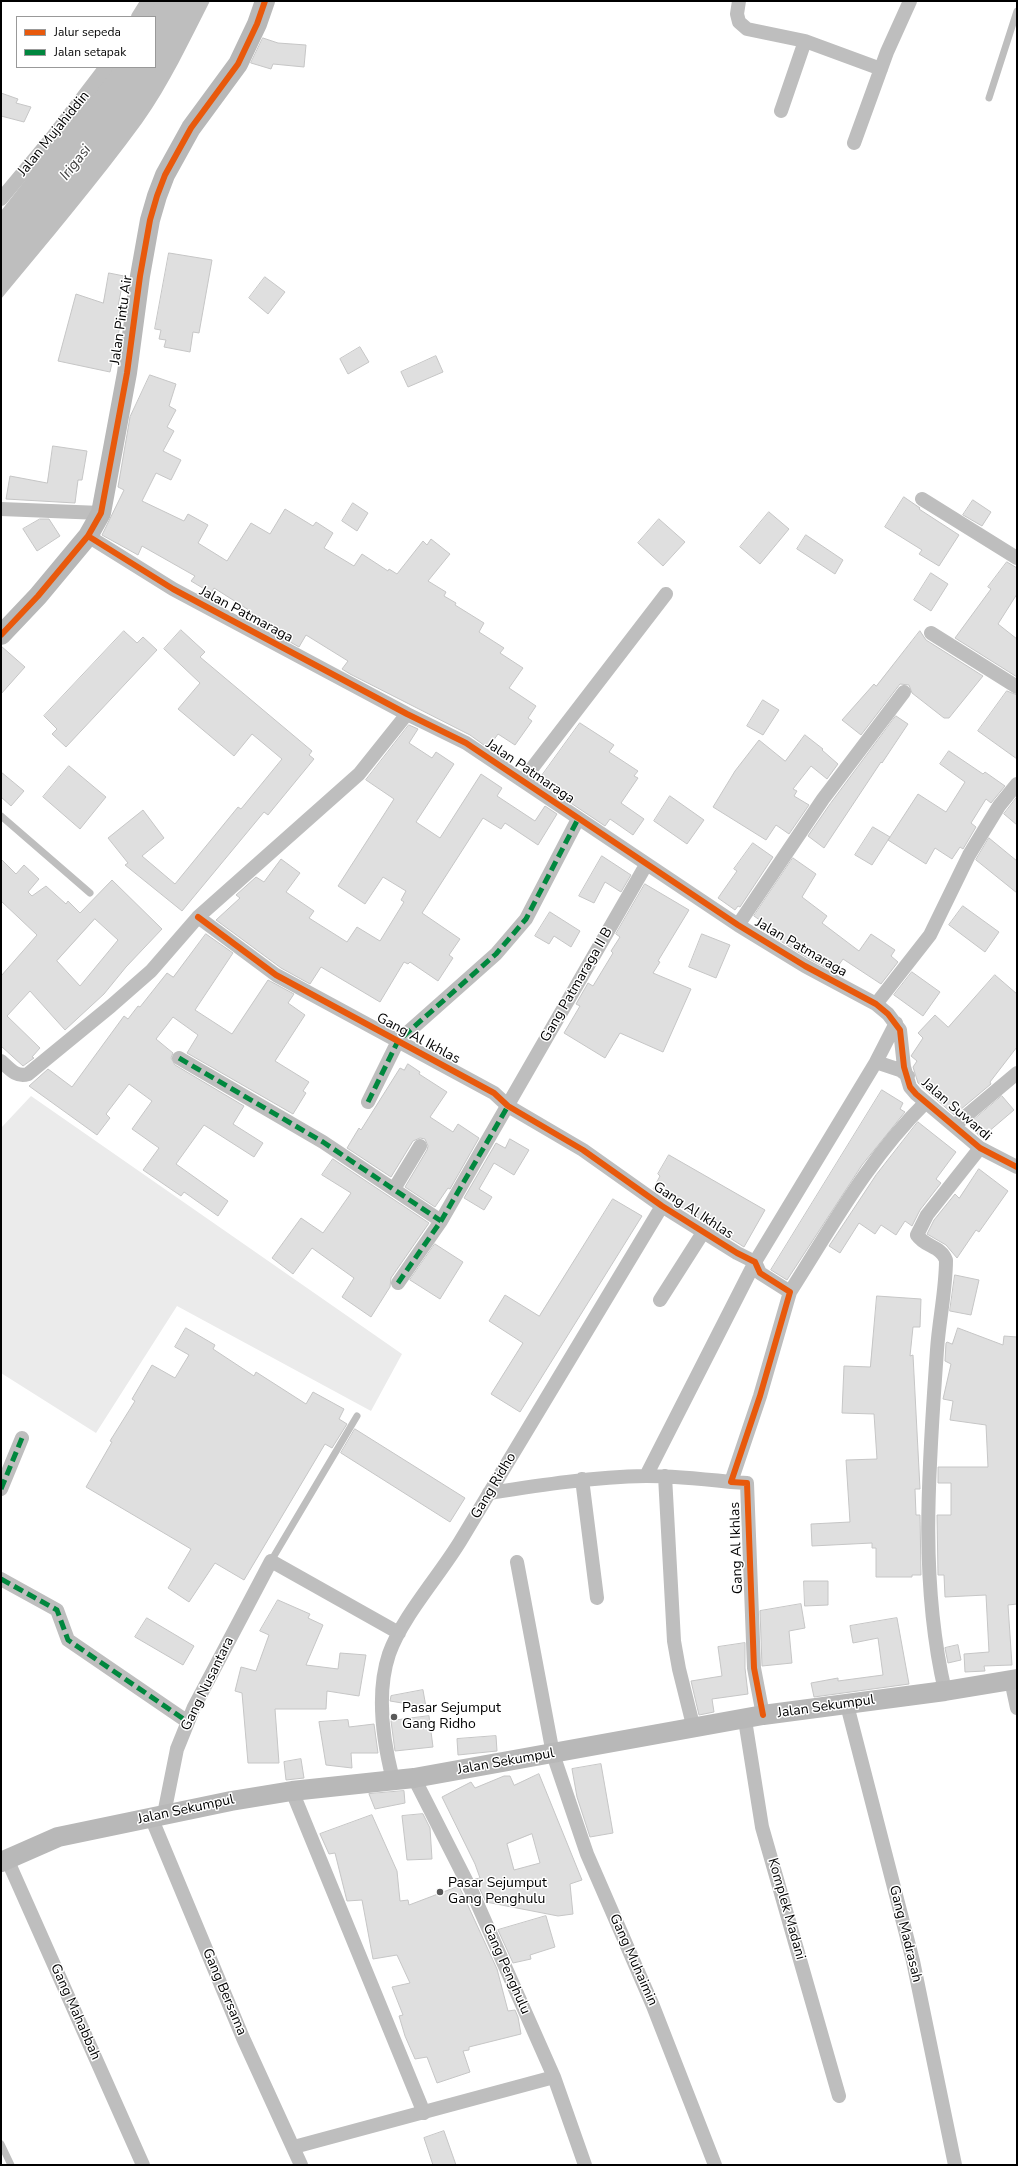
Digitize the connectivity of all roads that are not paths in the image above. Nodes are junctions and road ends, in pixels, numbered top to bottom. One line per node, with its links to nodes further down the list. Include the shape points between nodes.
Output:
1 (148, 1): 6 (street)
2 (266, 1): 16 (main road, Jalan Pintu Air, via 238,64 191,128 165,175 157,196 140,276 127,373)
3 (739, 1): 7 (street, via 739,22 747,29)
4 (910, 1): 9 (street)
5 (1017, 11): 10 (lane)
6 (139, 16)
7 (806, 41): 9 (street); 11 (street)
8 (105, 68): 13 (street, Jalan Mujahiddin, via 52,139)
9 (881, 68): 12 (street)
10 (989, 98)
11 (780, 111)
12 (854, 143)
13 (1, 199)
14 (922, 499): 18 (street)
15 (1, 509): 16 (street)
16 (101, 513): 17 (main road, Jalan Pintu Air)
17 (88, 536): 21 (main road, Jalan Pintu Air, via 38,596); 24 (street, Jalan Patmaraga, via 173,589)
18 (1017, 558)
19 (666, 594): 25 (street)
20 (931, 633): 22 (street)
21 (1, 635)
22 (1017, 687)
23 (904, 692): 32 (street, via 823,799)
24 (407, 714): 25 (street, Jalan Patmaraga, via 466,743); 31 (street, via 359,774)
25 (523, 780): 28 (street, Jalan Patmaraga)
26 (1017, 784): 33 (street, via 999,806 968,855 930,935)
27 (1, 816): 30 (lane)
28 (578, 819): 29 (street, Jalan Patmaraga); 35 (street, via 526,919 496,954)
29 (646, 865): 32 (street, Jalan Patmaraga); 43 (street, Gang Patmaraga II B)
30 (90, 893)
31 (198, 917): 35 (street, Gang Al Ikhlas, via 276,975); 37 (street, via 151,970 41,1064 21,1076)
32 (738, 925): 33 (street, Jalan Patmaraga, via 805,966)
33 (876, 1004): 34 (street, Jalan Patmaraga)
34 (896, 1023): 38 (street); 40 (street, via 900,1030 904,1067)
35 (398, 1041): 41 (street); 43 (street, Gang Al Ikhlas, via 494,1093)
36 (179, 1058): 48 (street, via 323,1142)
37 (1, 1061)
38 (876, 1062): 40 (street, via 900,1070); 52 (street)
39 (1017, 1073): 44 (street)
40 (908, 1076): 42 (street, Jalan Suwardi, via 910,1087)
41 (368, 1102)
42 (925, 1103): 44 (street, Jalan Suwardi); 54 (street, via 893,1136 857,1185)
43 (508, 1106): 49 (street, Gang Al Ikhlas, via 583,1150); 50 (street, Gang Patmaraga II B)
44 (954, 1126): 46 (street, Jalan Suwardi)
45 (420, 1146): 48 (street)
46 (980, 1148): 47 (street, Jalan Suwardi); 70 (street, via 927,1215 917,1235 921,1241 941,1251 946,1260 934,1389 928,1530 928,1572 936,1649)
47 (1017, 1167)
48 (394, 1189): 50 (street)
49 (662, 1206): 51 (street, Gang Al Ikhlas); 63 (street, Gang Ridho)
50 (441, 1221): 53 (street, Gang Patmaraga II B)
51 (704, 1231): 52 (street, Gang Al Ikhlas); 55 (street)
52 (755, 1262): 54 (street, Gang Al Ikhlas, via 760,1273); 58 (street)
53 (398, 1283)
54 (790, 1292): 61 (street, Gang Al Ikhlas, via 760,1396)
55 (660, 1300)
56 (357, 1416): 64 (lane)
57 (22, 1438): 62 (street)
58 (646, 1476): 59 (street); 60 (street)
59 (665, 1476): 61 (street); 75 (street, via 674,1641)
60 (582, 1479): 63 (street); 67 (street)
61 (731, 1482): 73 (street, Gang Al Ikhlas, via 747,1483)
62 (1, 1489)
63 (489, 1492): 68 (street, Gang Ridho, via 459,1543)
64 (271, 1561): 68 (street); 74 (street, Gang Nusantara)
65 (517, 1562): 76 (street, Gang Muhaimin)
66 (1, 1579): 74 (street, via 57,1610 68,1640)
67 (597, 1598)
68 (398, 1633): 78 (street, Gang Ridho, via 386,1667 382,1717)
69 (1014, 1679): 70 (main road, Jalan Sekumpul); 72 (street)
70 (945, 1691): 71 (main road, Jalan Sekumpul)
71 (847, 1705): 73 (main road, Jalan Sekumpul); 92 (street, Gang Madrasah, via 913,1961)
72 (1017, 1708)
73 (754, 1718): 75 (main road, Jalan Sekumpul); 83 (street, Komplek Madani, via 762,1827)
74 (188, 1722): 80 (street, Gang Nusantara, via 177,1749)
75 (694, 1729): 76 (main road, Jalan Sekumpul)
76 (553, 1754): 77 (main road, Jalan Sekumpul); 91 (street, Gang Muhaimin, via 587,1854 653,2006)
77 (414, 1778): 78 (main road, Jalan Sekumpul); 82 (street, Gang Penghulu, via 473,1894)
78 (392, 1780): 79 (main road, Jalan Sekumpul)
79 (292, 1791): 80 (main road, Jalan Sekumpul); 84 (street)
80 (158, 1816): 81 (main road, Jalan Sekumpul, via 58,1837); 86 (street, Gang Bersama, via 243,2038)
81 (4, 1861): 88 (street, Gang Mahabbah)
82 (554, 2077): 84 (street); 90 (street, Gang Penghulu)
83 (839, 2096)
84 (424, 2114): 86 (street)
85 (1, 2144): 87 (lane)
86 (294, 2147): 89 (street, Gang Bersama)
87 (11, 2165)
88 (144, 2165)
89 (301, 2165)
90 (585, 2165)
91 (715, 2165)
92 (955, 2165)

